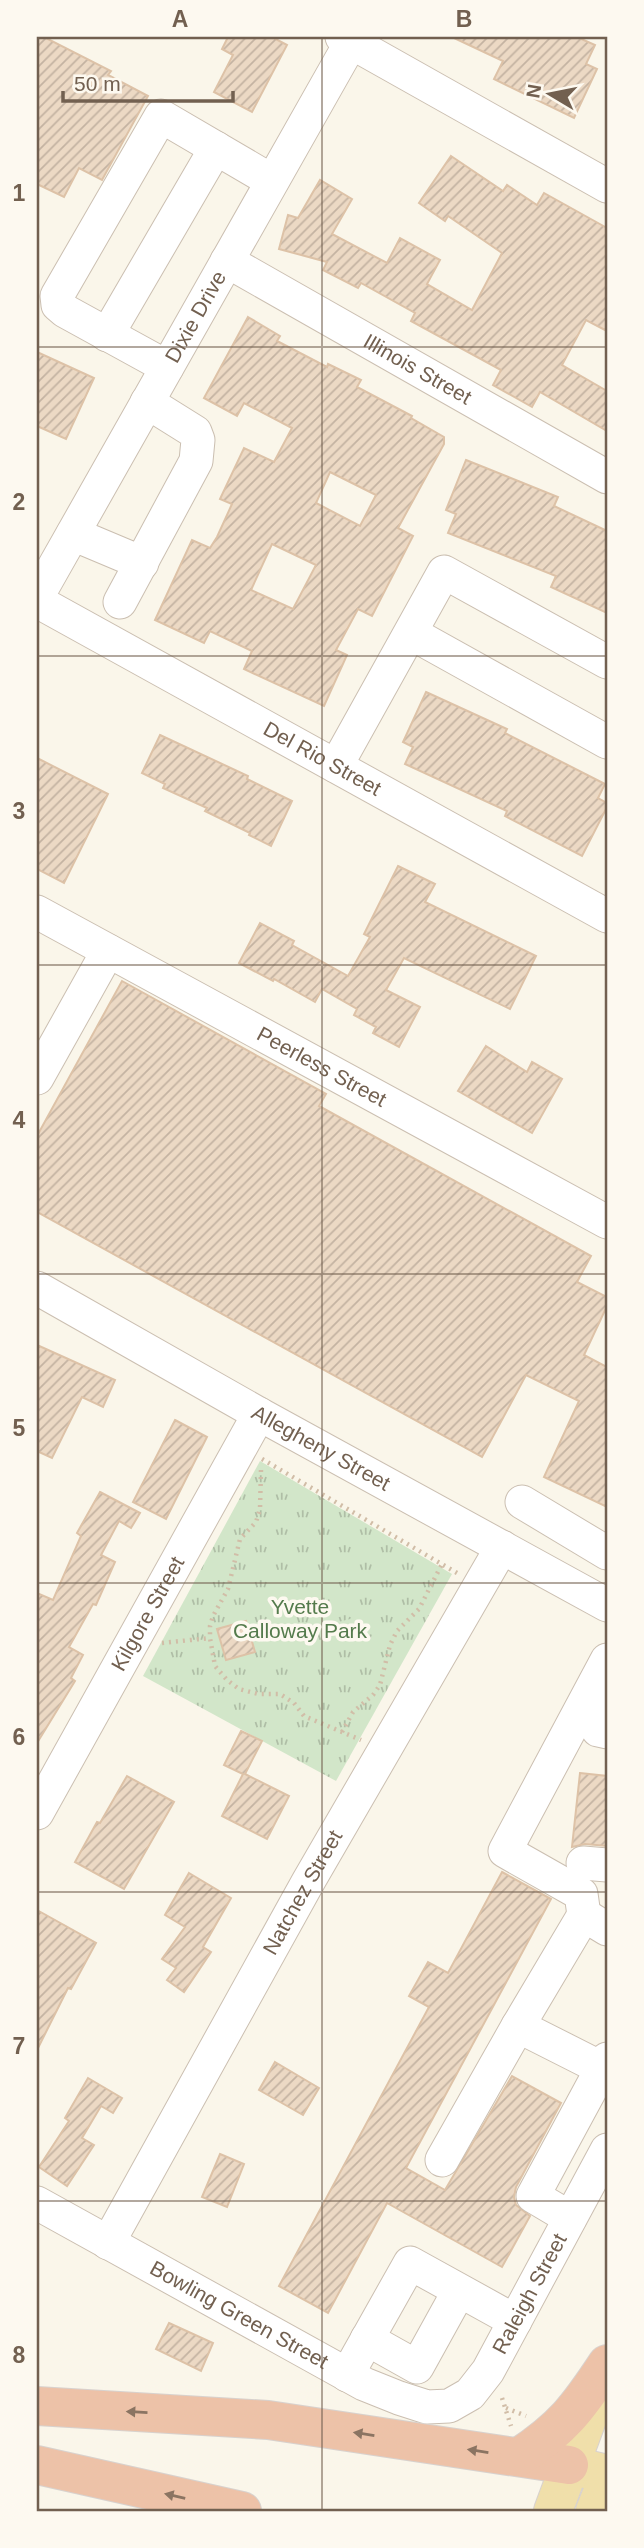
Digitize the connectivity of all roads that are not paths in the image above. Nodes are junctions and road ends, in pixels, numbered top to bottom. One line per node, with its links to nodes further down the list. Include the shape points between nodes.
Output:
1 (349, 38): 3 (street, Dixie Drive); 4 (street)
2 (216, 148): 3 (street); 6 (street); 6 (street, via 160,116 57,296 65,311)
3 (272, 181): 5 (street, Dixie Drive)
4 (607, 186)
5 (227, 261): 7 (street, Dixie Drive); 9 (street, Illinois Street)
6 (107, 334): 7 (street)
7 (167, 368): 8 (street, Dixie Drive)
8 (147, 402): 10 (street, Dixie Drive); 11 (street, via 195,432 198,448 196,461)
9 (607, 477)
10 (73, 534): 11 (street); 12 (street, Dixie Drive)
11 (142, 563): 13 (street)
12 (37, 599): 17 (street, Del Rio Street)
13 (120, 602)
14 (411, 633): 15 (street, via 444,572); 16 (street); 17 (street)
15 (607, 662)
16 (607, 742)
17 (337, 766): 19 (street, Del Rio Street)
18 (37, 912): 20 (street, Peerless Street)
19 (606, 912)
20 (108, 951): 21 (street); 22 (street, Peerless Street)
21 (37, 1078)
22 (607, 1222)
23 (37, 1288): 24 (street, Allegheny Street)
24 (259, 1414): 28 (street, Allegheny Street); 33 (street, Kilgore Street, via 252,1454 134,1638)
25 (522, 1502): 26 (street)
26 (553, 1521): 27 (street); 28 (street, Natchez Street)
27 (607, 1553)
28 (515, 1554): 29 (street, Allegheny Street); 41 (street, Natchez Street, via 479,1586)
29 (606, 1601)
30 (607, 1660): 34 (street, via 505,1851 581,1894)
31 (607, 1716): 32 (street, via 598,1730)
32 (607, 1732)
33 (37, 1813)
34 (596, 1922): 35 (street)
35 (518, 2026): 36 (street); 37 (street)
36 (605, 2066): 40 (street, via 533,2196)
37 (442, 2160)
38 (604, 2162): 40 (street, Raleigh Street)
39 (37, 2203): 41 (street, Bowling Green Street)
40 (570, 2218): 43 (street, Raleigh Street)
41 (108, 2243): 46 (street, Bowling Green Street)
42 (459, 2291): 43 (street); 44 (street, via 410,2263); 44 (street, via 417,2367)
43 (514, 2322): 48 (street, Raleigh Street, via 479,2383)
44 (367, 2339): 46 (street)
45 (607, 2365): 49 (highway, via 565,2422); 51 (main road)
46 (347, 2375): 48 (street, Bowling Green Street, via 427,2407)
47 (37, 2406): 49 (highway, one-way to 47, via 268,2420)
48 (449, 2406)
49 (519, 2457): 51 (highway)
50 (37, 2465): 53 (highway, one-way to 50)
51 (561, 2488): 52 (main road)
52 (603, 2491)
53 (242, 2511)

